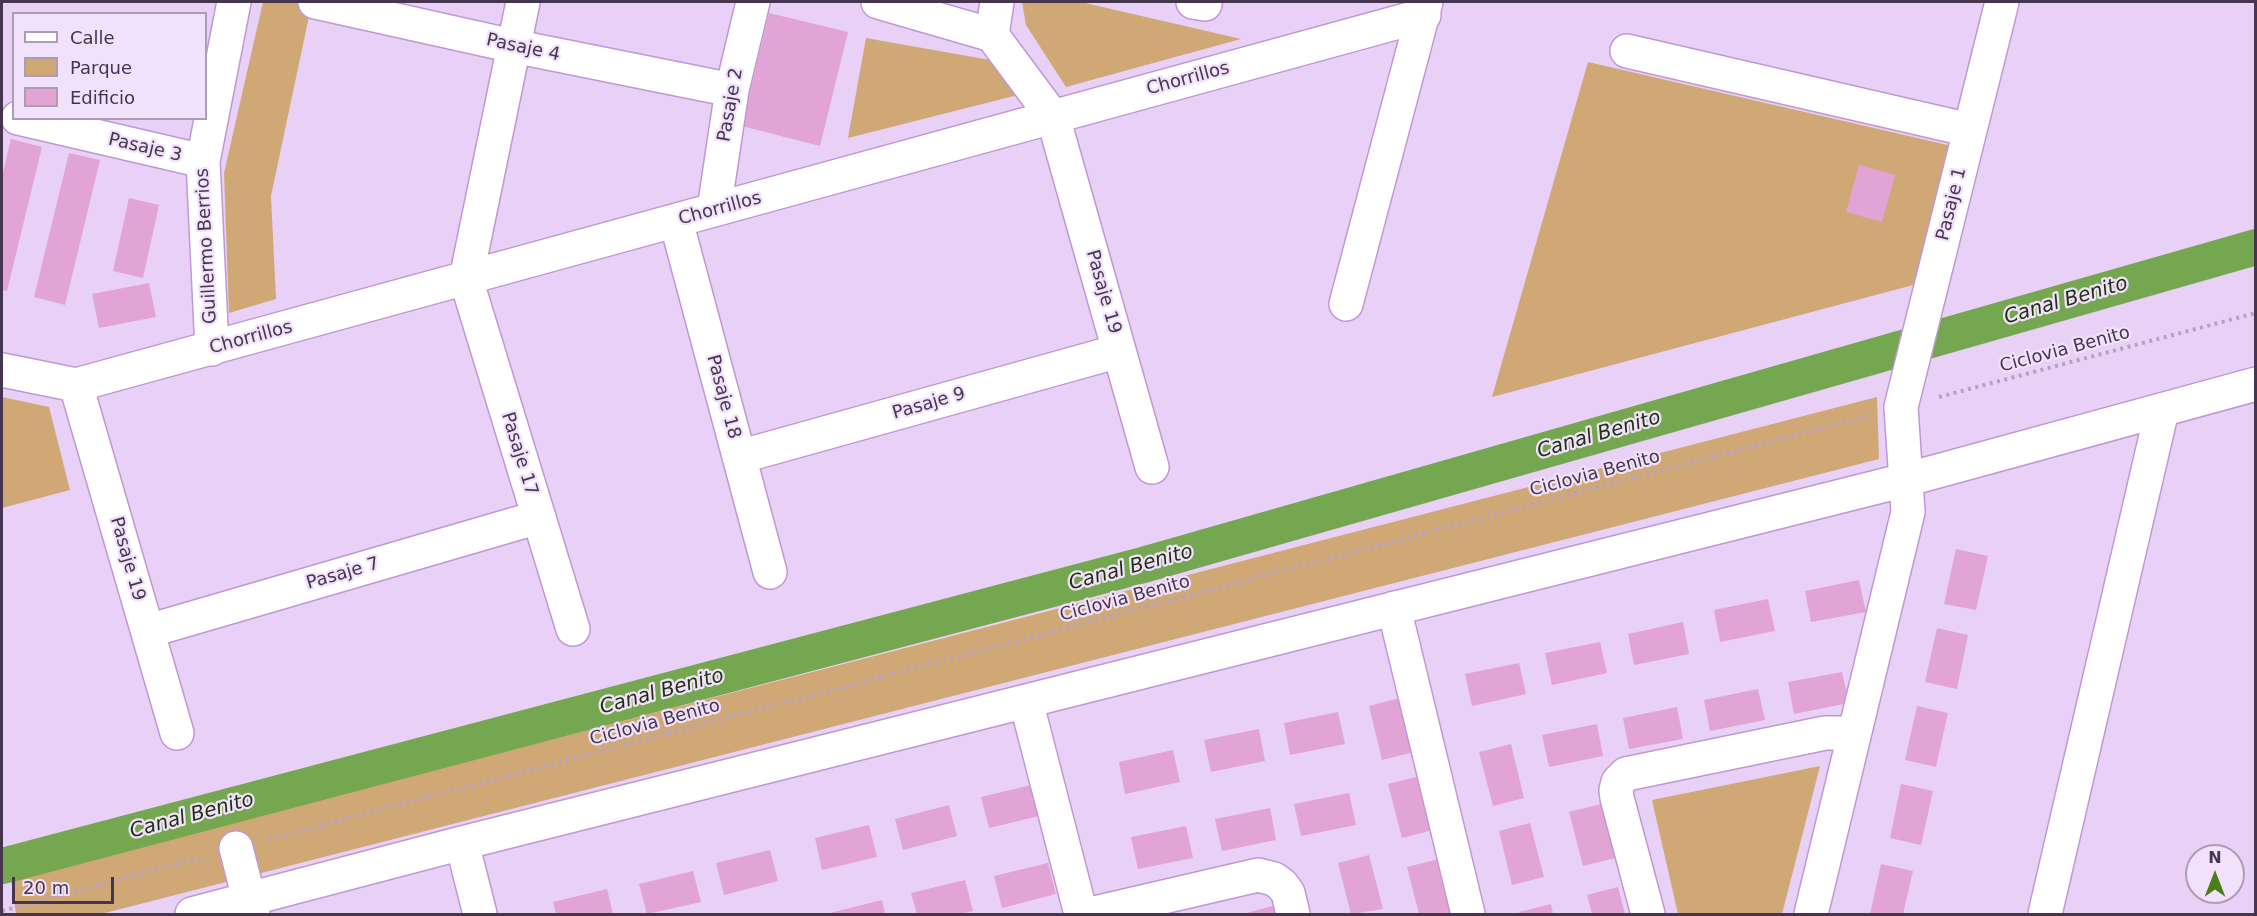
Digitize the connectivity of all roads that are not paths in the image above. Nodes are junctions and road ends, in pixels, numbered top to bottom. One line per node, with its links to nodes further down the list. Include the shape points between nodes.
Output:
1 (234, 2): 16 (street, Guillermo Berrios)
2 (315, 2): 10 (street, Pasaje 4)
3 (523, 2): 10 (street)
4 (753, 2): 12 (street, Pasaje 2)
5 (878, 2): 9 (street)
6 (997, 2): 9 (street)
7 (2001, 2): 15 (street, Pasaje 1)
8 (1425, 8): 13 (street, Chorrillos); 20 (street)
9 (992, 35): 13 (street)
10 (513, 46): 12 (street, Pasaje 4); 19 (street)
11 (1627, 51): 15 (street)
12 (732, 90): 17 (street, Pasaje 2)
13 (1053, 117): 17 (street, Chorrillos); 22 (street, Pasaje 19)
14 (25, 120): 16 (street, Pasaje 3)
15 (1970, 130): 29 (street, Pasaje 1, via 1901,407)
16 (202, 161): 21 (street, Guillermo Berrios)
17 (714, 210): 18 (street, Chorrillos)
18 (676, 221): 19 (street, Chorrillos); 27 (street, Pasaje 18)
19 (466, 279): 21 (street, Chorrillos); 30 (street, Pasaje 17)
20 (1346, 304)
21 (212, 348): 25 (street, Chorrillos)
22 (1119, 351): 27 (street, Pasaje 9); 28 (street, Pasaje 19)
23 (2, 370): 25 (street, Chorrillos)
24 (2256, 384): 26 (street)
25 (76, 385): 34 (street, Pasaje 19)
26 (2162, 410): 29 (street); 49 (street)
27 (739, 457): 31 (street, Pasaje 18)
28 (1152, 467)
29 (1905, 480): 32 (street); 37 (street, Pasaje 1, via 1908,512)
30 (539, 518): 33 (street, Pasaje 17); 34 (street, Pasaje 7)
31 (770, 572)
32 (1394, 608): 35 (street); 46 (street)
33 (573, 629)
34 (148, 632): 36 (street, Pasaje 19)
35 (1026, 701): 38 (street); 43 (street)
36 (177, 734)
37 (1853, 737): 47 (street, via 1825,733 1626,774 1618,782 1617,798); 48 (street, Pasaje 1)
38 (462, 843): 40 (street); 42 (street)
39 (236, 848): 40 (street)
40 (251, 907): 41 (street)
41 (192, 915)
42 (480, 915)
43 (1081, 915)
44 (1090, 915): 45 (street, via 1258,875 1282,885)
45 (1293, 915)
46 (1468, 915)
47 (1648, 915)
48 (1811, 915)
49 (2045, 915)

